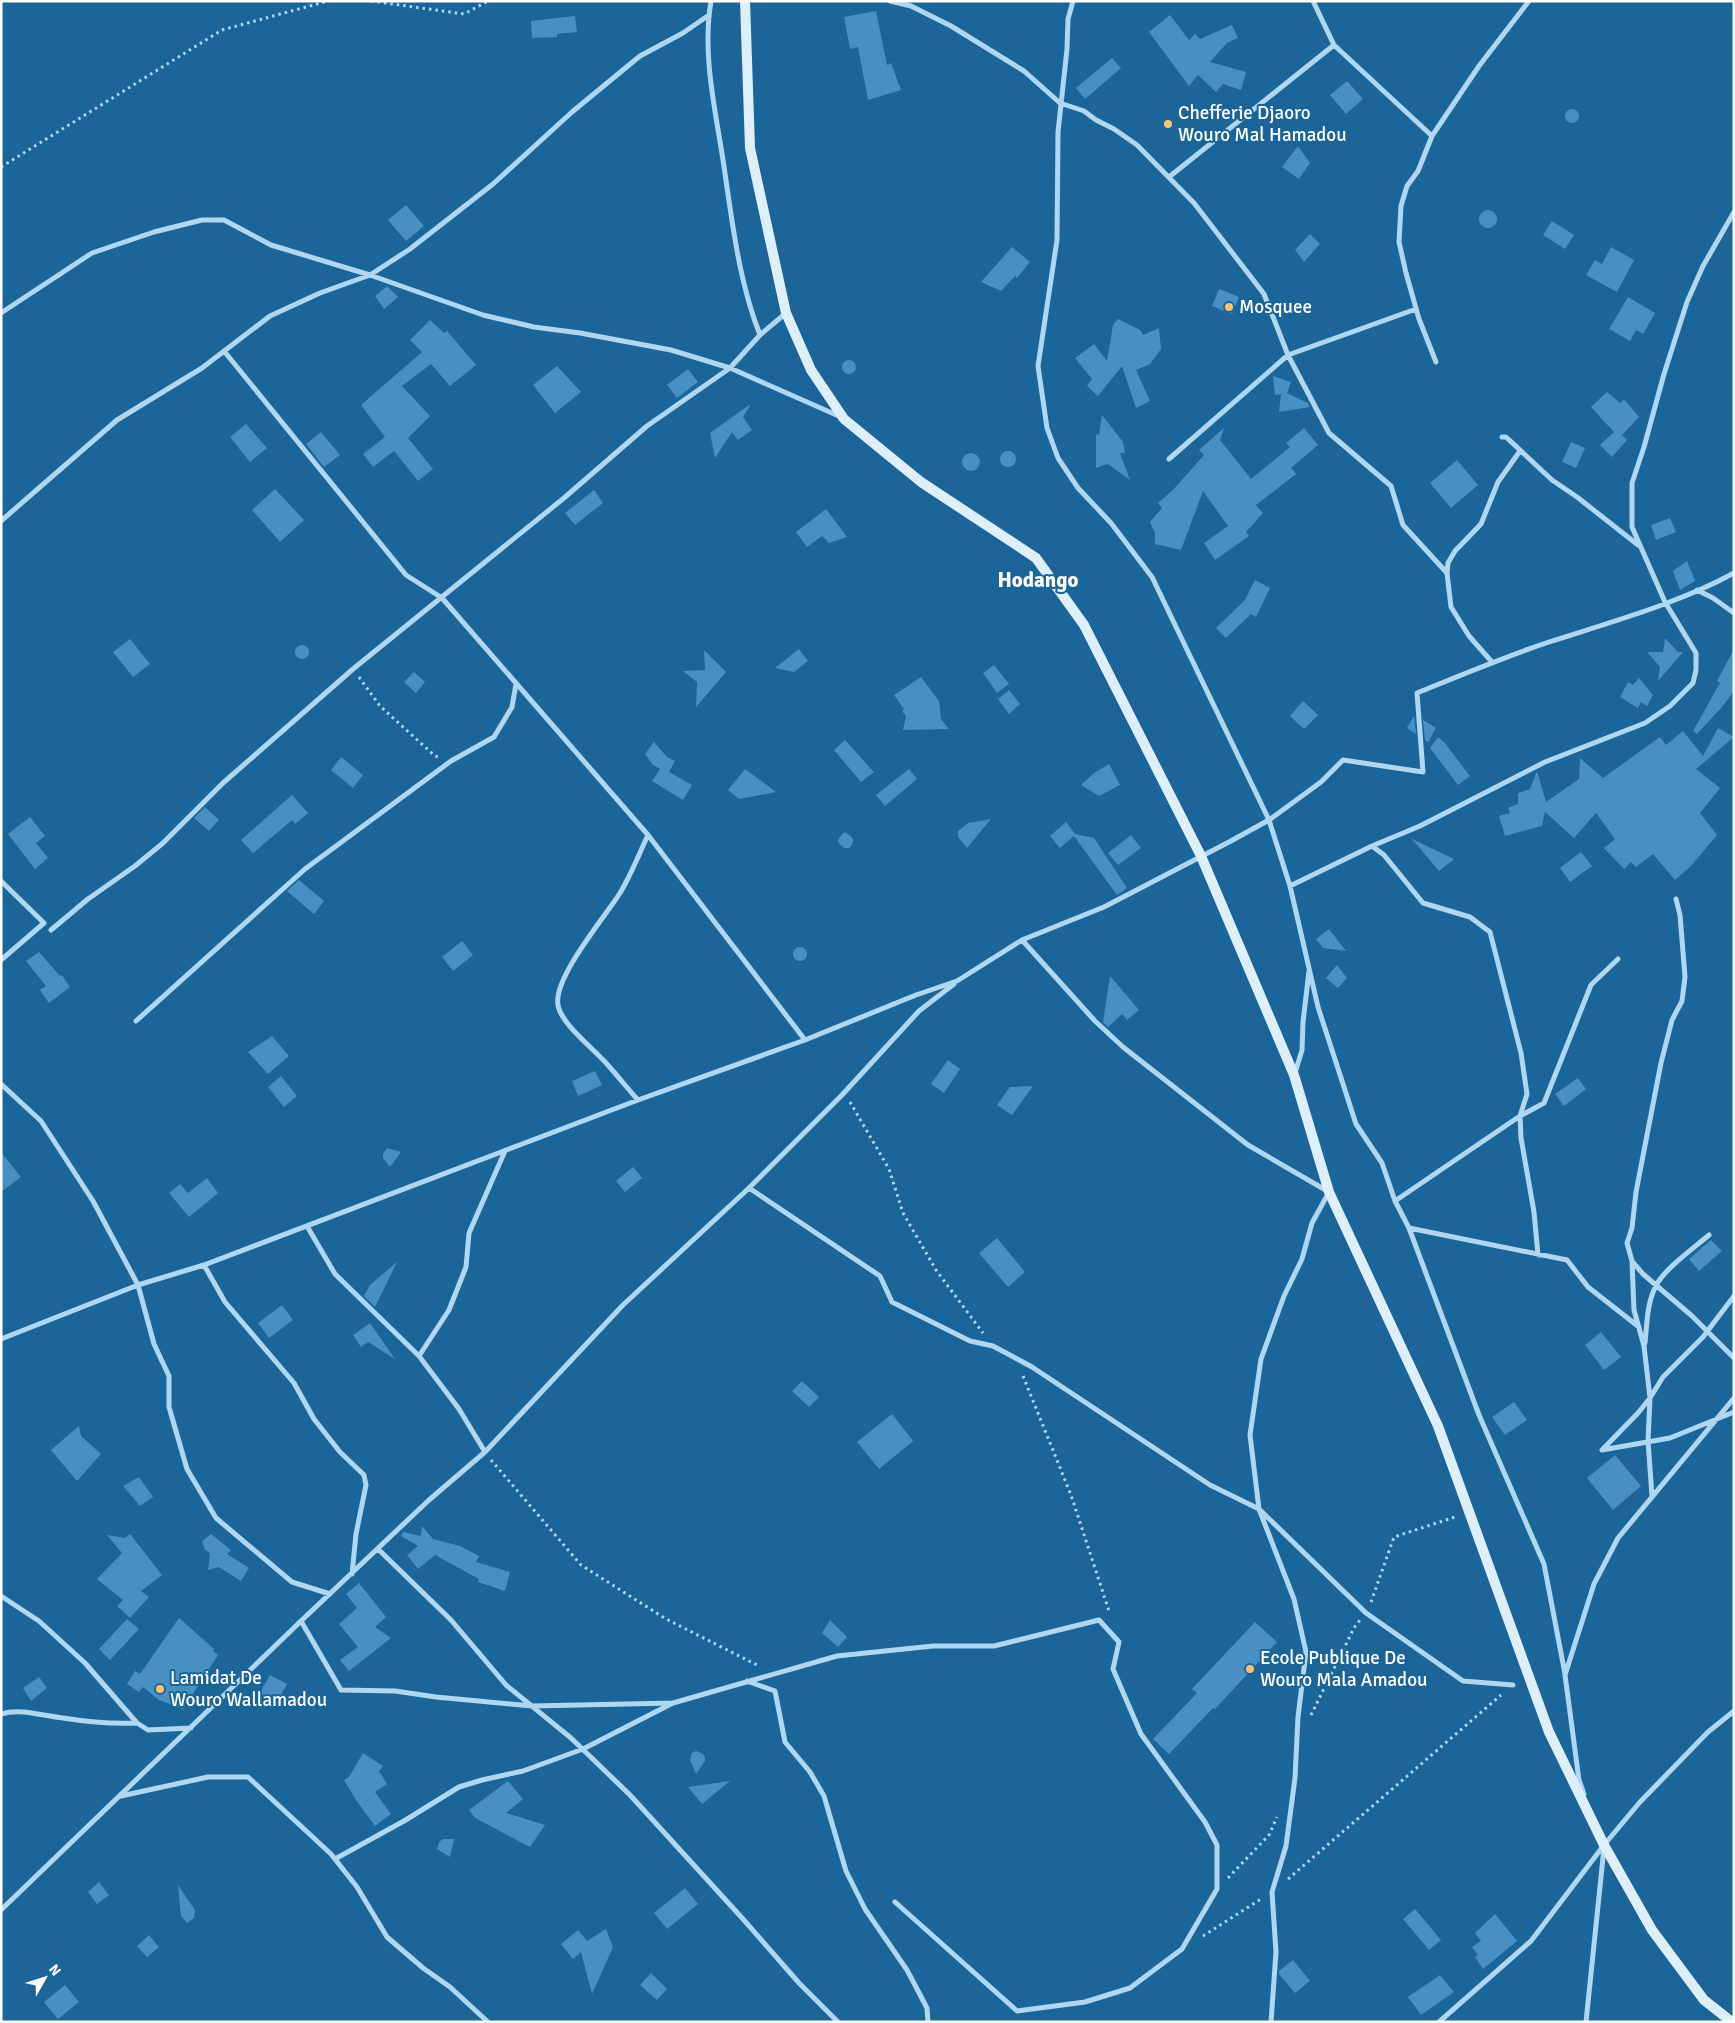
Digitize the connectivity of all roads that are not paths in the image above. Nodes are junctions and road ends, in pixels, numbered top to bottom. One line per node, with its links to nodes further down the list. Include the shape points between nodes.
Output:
1 (711, 1): 7 (street)
2 (745, 1): 16 (main road, via 750,148)
3 (890, 1): 9 (street, via 911,6 951,26 1024,71)
4 (1073, 1): 9 (street, via 1068,19)
5 (1313, 1): 8 (street)
6 (1529, 1): 10 (street, via 1479,66)
7 (709, 15): 13 (street, via 640,56 493,184 410,249); 17 (street, via 709,72 734,238)
8 (1334, 45): 10 (street); 11 (street)
9 (1060, 103): 11 (street, via 1084,111 1114,129 1137,145); 36 (street, via 1057,240 1038,366 1047,428 1058,458 1078,488 1111,523 1152,577)
10 (1432, 136): 14 (street, via 1400,206 1399,242)
11 (1169, 177): 19 (street, via 1194,203 1264,294)
12 (1734, 212): 27 (street, via 1687,302 1632,483 1632,527)
13 (370, 275): 15 (street, via 270,245 224,220 202,220 92,253); 18 (street, via 270,316); 21 (street, via 483,315 671,350)
14 (1416, 309): 19 (street); 20 (street)
15 (1, 312)
16 (786, 313): 17 (street); 22 (main road, via 811,370)
17 (760, 334): 21 (street)
18 (224, 351): 26 (street, via 117,420); 31 (street, via 406,575)
19 (1288, 355): 25 (street); 28 (street, via 1329,433 1391,486 1403,525)
20 (1436, 362)
21 (730, 368): 22 (street); 31 (street, via 647,426)
22 (844, 418): 39 (main road, via 921,482 1036,558 1084,625)
23 (1502, 438): 24 (street, via 1506,437)
24 (1520, 451): 27 (street, via 1552,480); 28 (street, via 1498,482 1481,524 1455,551)
25 (1169, 459)
26 (1, 521)
27 (1639, 545): 32 (street)
28 (1447, 573): 34 (street, via 1451,607)
29 (1734, 573): 30 (street)
30 (1697, 590): 32 (street); 33 (street)
31 (442, 598): 35 (street); 43 (street, via 353,669 223,782 163,843)
32 (1665, 602): 34 (street); 38 (street, via 1696,653 1693,683 1670,706 1646,723 1545,762 1420,826)
33 (1734, 612)
34 (1492, 662): 36 (street, via 1417,693 1423,772 1344,760 1321,782)
35 (516, 684): 37 (street); 49 (street, via 512,707 494,737 451,761 304,869)
36 (1269, 820): 39 (street); 41 (street)
37 (648, 835): 50 (street); 53 (street, via 620,892 563,980 558,993 558,1005 565,1020)
38 (1372, 846): 41 (street); 54 (street, via 1384,854 1423,903 1470,917 1490,932 1521,1052 1527,1094)
39 (1201, 856): 44 (street, via 1104,907); 51 (main road)
40 (1, 881): 46 (street, via 44,923)
41 (1290, 886): 47 (street)
42 (1676, 898): 63 (street, via 1685,977 1682,1001 1672,1020 1646,1135 1627,1243)
43 (52, 930)
44 (1022, 940): 48 (street); 57 (street, via 1095,1021 1123,1047 1248,1145)
45 (1618, 958): 54 (street, via 1591,985 1544,1104)
46 (1, 960)
47 (1310, 965): 51 (street, via 1302,1050); 58 (street, via 1318,1007 1356,1124 1382,1163)
48 (957, 981): 50 (street); 56 (street, via 919,1011 842,1095)
49 (136, 1021)
50 (805, 1040): 53 (street)
51 (1294, 1076): 57 (main road)
52 (1, 1084): 66 (street, via 41,1121 94,1201)
53 (638, 1100): 55 (street)
54 (1520, 1116): 58 (street); 62 (street)
55 (505, 1151): 59 (street); 72 (street, via 469,1233 466,1267 449,1310)
56 (749, 1188): 79 (street, via 623,1304); 81 (street, via 880,1276 892,1302 970,1341 993,1346 1032,1367 1210,1486)
57 (1329, 1192): 81 (street, via 1312,1223 1302,1259 1284,1296 1261,1359 1250,1434); 98 (main road, via 1438,1426 1549,1732)
58 (1395, 1201): 60 (street)
59 (307, 1226): 64 (street); 72 (street, via 335,1274)
60 (1409, 1228): 62 (street); 87 (street, via 1479,1415 1544,1564)
61 (1709, 1235): 65 (street)
62 (1538, 1255): 68 (street, via 1567,1260 1588,1286)
63 (1632, 1261): 65 (street); 68 (street, via 1634,1310)
64 (204, 1266): 66 (street); 83 (street, via 225,1302 294,1383 314,1419 364,1476 366,1485)
65 (1656, 1284): 69 (street); 71 (street)
66 (138, 1286): 70 (street); 84 (street, via 154,1344 169,1376 169,1408 187,1469 216,1518 292,1582)
67 (1734, 1296): 69 (street)
68 (1639, 1327): 71 (street)
69 (1707, 1331): 73 (street); 74 (street, via 1663,1377)
70 (1, 1339)
71 (1644, 1346): 74 (street)
72 (419, 1356): 79 (street, via 459,1409)
73 (1734, 1358)
74 (1650, 1398): 78 (street); 78 (street, via 1602,1450)
75 (1734, 1398): 77 (street)
76 (1734, 1412): 77 (street)
77 (1718, 1418): 78 (street, via 1670,1438); 80 (street)
78 (1648, 1442): 80 (street)
79 (485, 1452): 82 (street)
80 (1652, 1496): 87 (street, via 1618,1538 1594,1584)
81 (1259, 1509): 89 (street, via 1366,1612 1463,1681); 107 (street, via 1294,1599 1306,1652 1286,1846 1272,1892 1276,1952)
82 (378, 1549): 83 (street); 91 (street, via 451,1620 506,1685)
83 (352, 1574): 84 (street)
84 (330, 1594): 86 (street)
85 (1, 1596): 94 (street, via 39,1621 85,1663)
86 (301, 1621): 91 (street, via 341,1690 395,1691); 95 (street)
87 (1565, 1675): 98 (street, via 1579,1780)
88 (747, 1681): 90 (street); 100 (street, via 837,1656 933,1646 994,1646 1099,1620 1119,1642 1113,1670 1141,1734 1205,1822 1217,1844 1217,1889 1182,1950 1130,1988 1085,2002 1017,2011); 106 (street, via 775,1691 784,1742 810,1772 824,1796 846,1871 865,1909 907,1970 927,2008)
89 (1514, 1685)
90 (673, 1703): 91 (street); 96 (street)
91 (532, 1706): 96 (street)
92 (1734, 1711): 98 (street, via 1708,1732 1640,1802)
93 (1, 1714): 94 (street, via 15,1710 102,1722)
94 (137, 1723): 95 (street, via 148,1730)
95 (191, 1728): 97 (street)
96 (583, 1749): 99 (street, via 523,1771 459,1788); 105 (street, via 630,1795)
97 (120, 1797): 99 (street, via 208,1777 248,1777); 101 (street)
98 (1604, 1845): 108 (street, via 1531,1941); 109 (street); 110 (main road, via 1652,1930 1704,2000)
99 (335, 1859): 102 (street, via 357,1886 387,1937)
100 (895, 1902)
101 (1, 1910)
102 (478, 2012): 103 (street); 104 (street)
103 (477, 2022)
104 (488, 2022)
105 (838, 2022)
106 (928, 2022)
107 (1271, 2022)
108 (1439, 2022)
109 (1586, 2022)
110 (1732, 2022)

